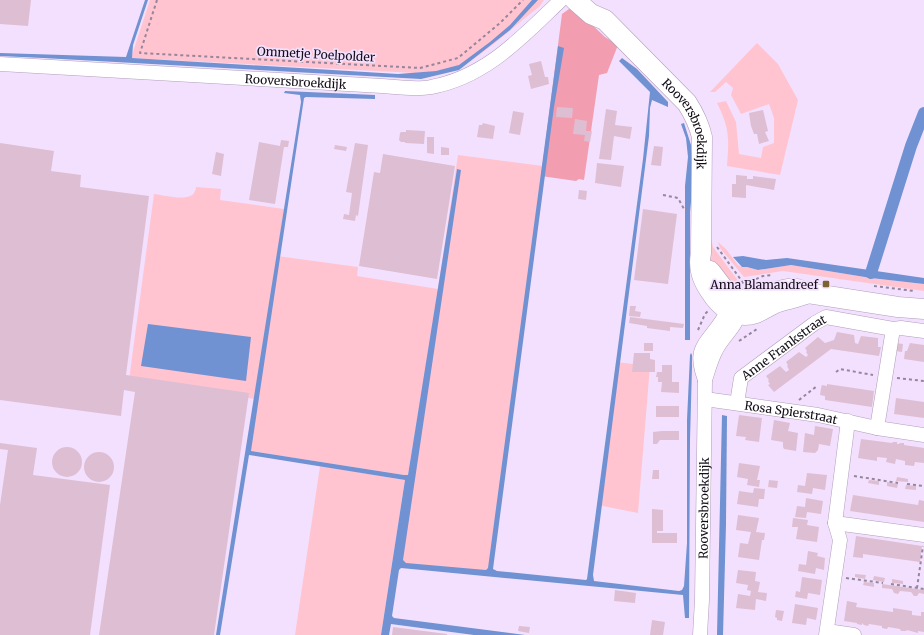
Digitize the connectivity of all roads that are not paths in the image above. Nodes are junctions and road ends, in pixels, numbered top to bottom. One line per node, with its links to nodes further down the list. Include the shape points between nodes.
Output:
1 (562, 0): 5 (street, Rooversbroekdijk, via 512,46 475,72 429,88)
2 (575, 0): 4 (main road, Rooversbroekdijk, via 590,14)
3 (592, 0): 4 (main road, Rooversbroekdijk, via 598,6)
4 (604, 20): 6 (main road, Rooversbroekdijk, via 687,103 699,126 702,137 701,253 716,279)
5 (0, 64)
6 (738, 302): 7 (main road, via 778,291 797,289 808,293); 10 (street, Rooversbroekdijk, via 708,337 702,349 700,360 705,380)
7 (924, 309)
8 (893, 328): 9 (street, Anne Frankstraat); 11 (street, Anne Frankstraat, via 826,317 741,378); 13 (street)
9 (924, 331)
10 (705, 399): 11 (street, Rosa Spierstraat); 18 (street, Rooversbroekdijk)
11 (737, 403): 12 (street, Rosa Spierstraat)
12 (848, 421): 13 (street, Rosa Spierstraat); 15 (street)
13 (877, 428): 14 (street, Rosa Spierstraat)
14 (924, 435)
15 (835, 523): 16 (street); 17 (street, via 840,540)
16 (924, 535)
17 (827, 633): 19 (street)
18 (700, 635)
19 (854, 635)

